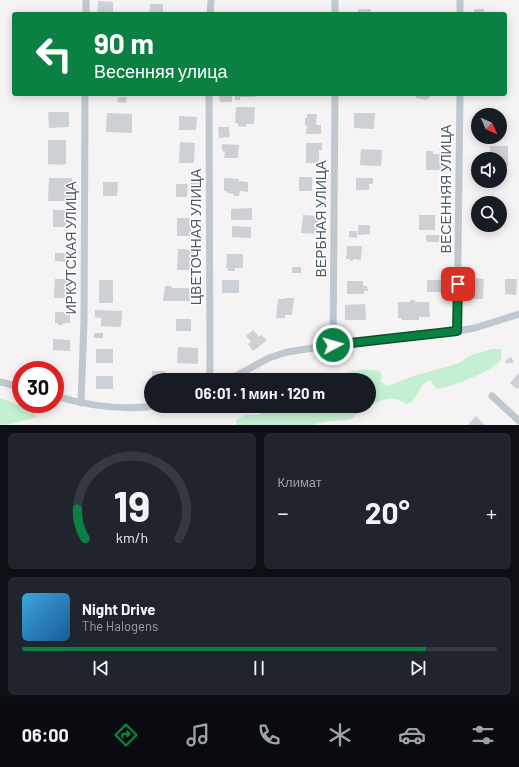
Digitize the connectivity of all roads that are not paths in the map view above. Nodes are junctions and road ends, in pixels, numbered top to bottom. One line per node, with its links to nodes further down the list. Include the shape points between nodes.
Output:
1 (86, 0): 5 (street)
2 (211, 0): 6 (street)
3 (336, 0): 7 (street)
4 (460, 0): 8 (street)
5 (86, 12)
6 (210, 12)
7 (335, 12)
8 (460, 12)
9 (85, 96): 22 (street, ИРКУТСКАЯ УЛИЦА)
10 (209, 96): 16 (street, ЦВЕТОЧНАЯ УЛИЦА)
11 (335, 96): 15 (street, ВЕРБНАЯ УЛИЦА)
12 (460, 96): 14 (street, ВЕСЕННЯЯ УЛИЦА)
13 (519, 314): 14 (street)
14 (457, 331): 15 (street)
15 (333, 345): 17 (street, via 278,354)
16 (210, 373)
17 (240, 373)
18 (0, 382): 19 (street)
19 (12, 385)
20 (492, 396): 24 (street)
21 (64, 398): 22 (street)
22 (81, 403): 23 (street, via 115,407)
23 (144, 406)
24 (519, 421)

